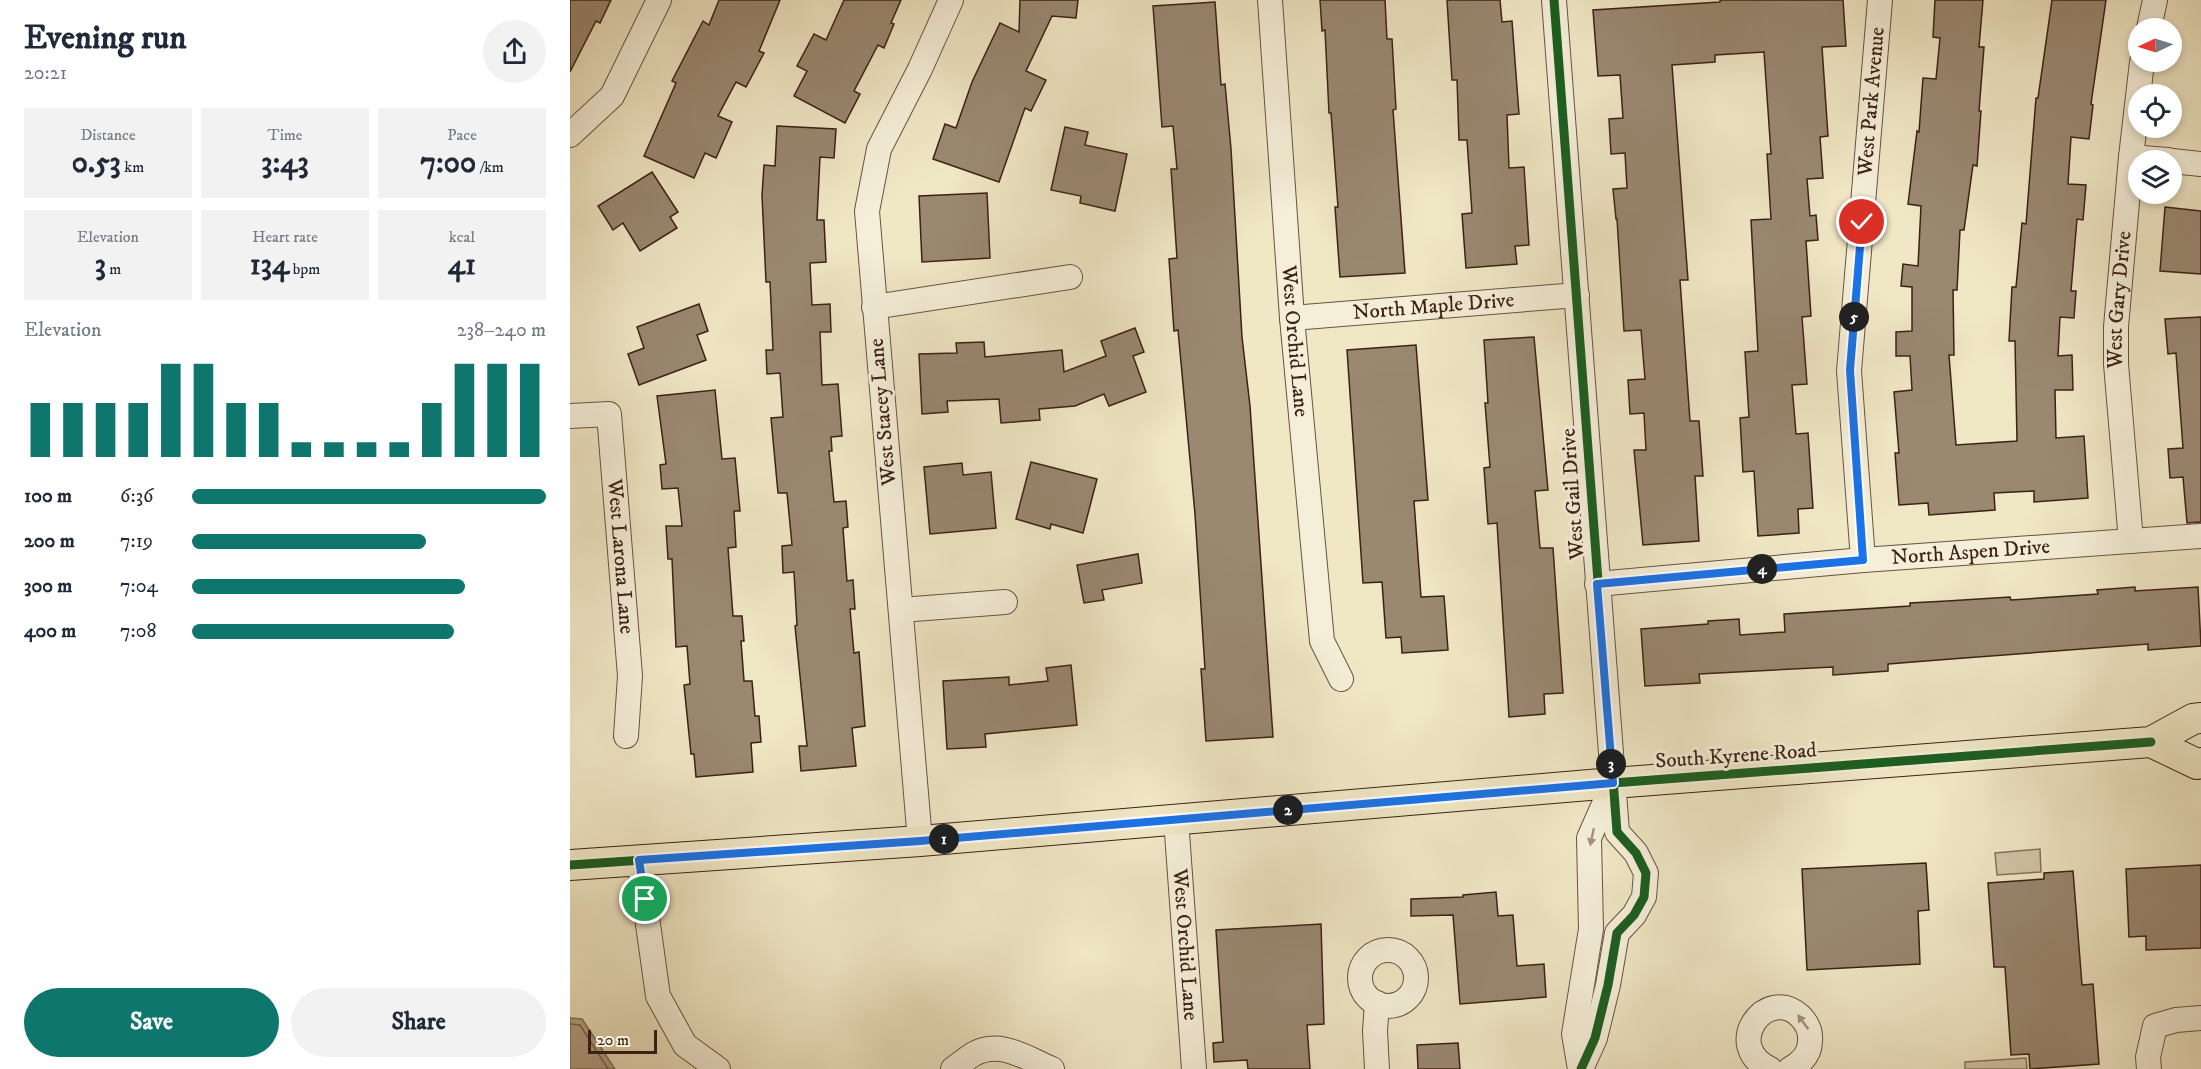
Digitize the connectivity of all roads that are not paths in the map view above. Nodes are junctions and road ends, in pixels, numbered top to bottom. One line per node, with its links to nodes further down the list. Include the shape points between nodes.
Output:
1 (659, 0): 9 (street, via 612,96)
2 (951, 0): 16 (street, West Stacey Lane, via 879,149 867,211)
3 (1270, 0): 17 (street, West Orchid Lane)
4 (1554, 0): 15 (street, West Gail Drive)
5 (1880, 0): 21 (street, West Park Avenue, via 1850,370)
6 (2155, 0): 7 (street)
7 (2151, 18)
8 (2141, 72): 10 (street, West Gary Drive)
9 (570, 135)
10 (2132, 150)
11 (2182, 162): 12 (street)
12 (2201, 164)
13 (2128, 191): 20 (street, West Gary Drive, via 2116,364)
14 (1070, 277): 16 (street)
15 (1577, 295): 17 (street, North Maple Drive); 22 (street, West Gail Drive)
16 (874, 307): 24 (street, West Stacey Lane)
17 (1292, 318): 25 (street, West Orchid Lane, via 1322,641)
18 (570, 416): 27 (street, West Larona Lane, via 609,414 630,676)
19 (2201, 536): 20 (street, North Aspen Drive)
20 (2131, 541): 21 (street, North Aspen Drive)
21 (1863, 560): 22 (street, North Aspen Drive)
22 (1597, 584): 30 (street, West Gail Drive)
23 (1005, 602): 24 (street)
24 (901, 610): 32 (street, West Stacey Lane)
25 (1341, 679)
26 (2201, 718): 28 (main road, South Kyrene Road)
27 (626, 736)
28 (2151, 742): 29 (main road, South Kyrene Road); 30 (main road, South Kyrene Road)
29 (2201, 764)
30 (1613, 783): 31 (main road, South Kyrene Road); 35 (street, West Gail Drive, one-way to 35, via 1589,838); 36 (street, West Gail Drive, via 1617,832 1636,853 1646,873 1644,897)
31 (1176, 819): 32 (main road, South Kyrene Road); 42 (street, West Orchid Lane)
32 (920, 841): 33 (main road, South Kyrene Road)
33 (639, 860): 34 (main road, South Kyrene Road); 39 (street, via 658,996 685,1045)
34 (570, 865)
35 (1591, 928): 36 (street); 44 (street, West Gail Drive, via 1574,1034)
36 (1617, 933): 44 (street, West Gail Drive, via 1595,1038)
37 (1377, 1004): 43 (street)
38 (2201, 1018): 47 (street, via 2155,1026)
39 (718, 1069)
40 (953, 1069): 41 (street, via 974,1053 991,1049 1012,1050)
41 (1052, 1069)
42 (1194, 1069)
43 (1377, 1069)
44 (1581, 1069)
45 (1770, 1069): 46 (street, one-way to 45, via 1805,1057 1811,1038 1798,1014 1779,1008 1761,1014 1749,1030 1754,1059)
46 (1790, 1069)
47 (2149, 1069)

